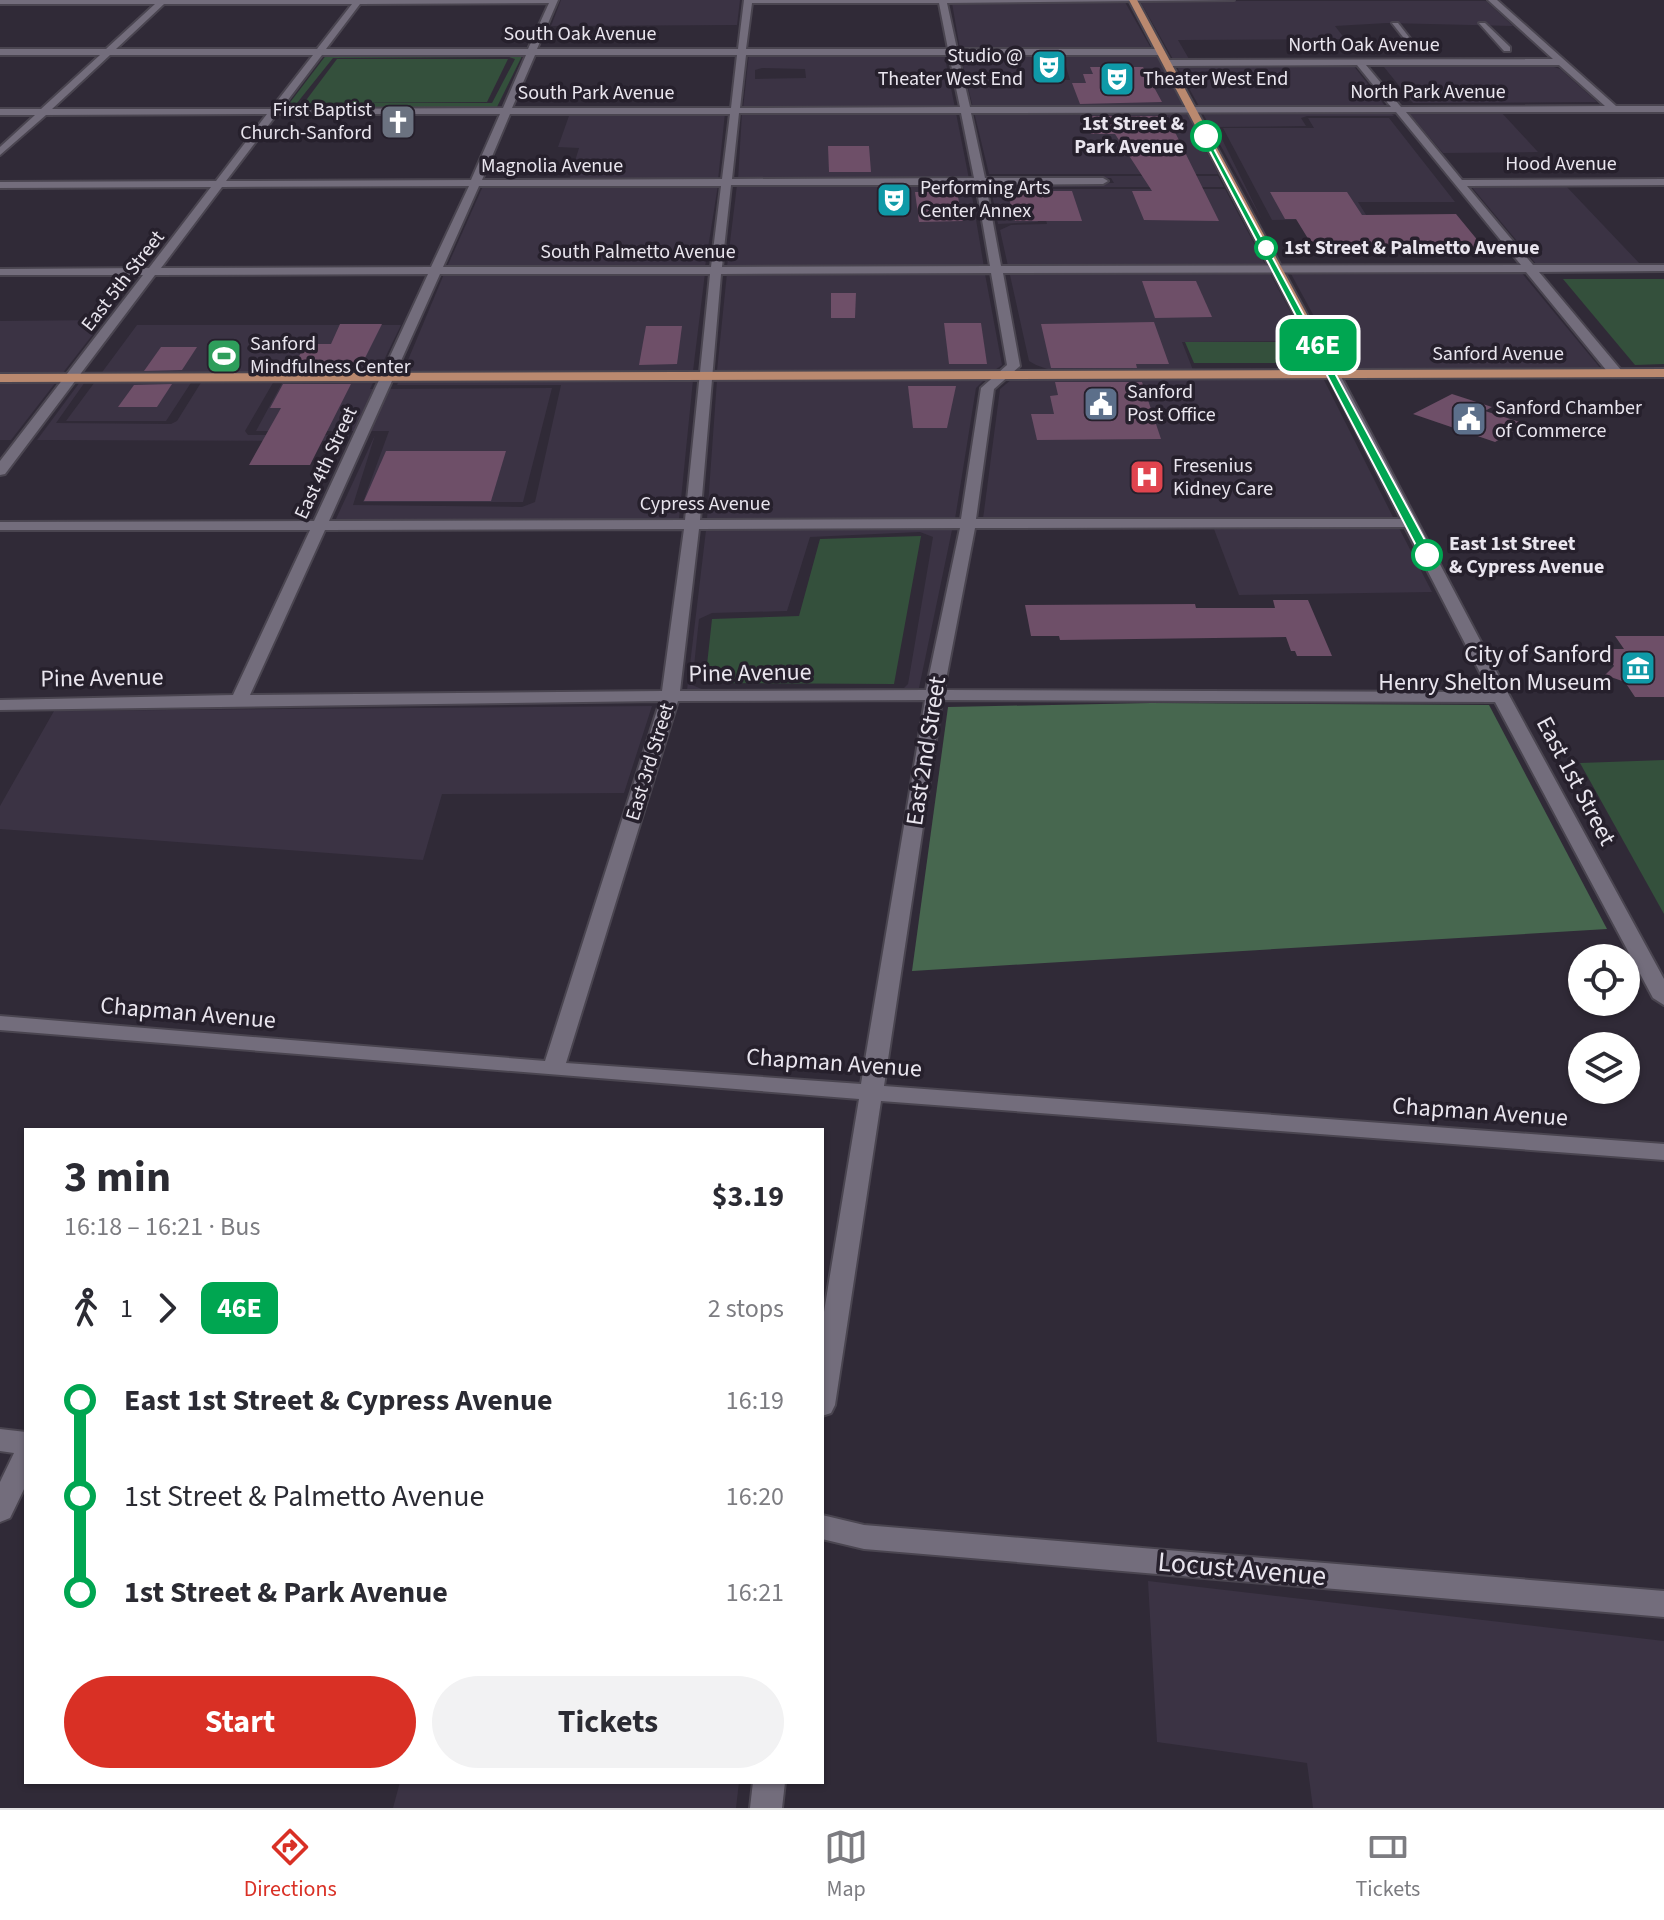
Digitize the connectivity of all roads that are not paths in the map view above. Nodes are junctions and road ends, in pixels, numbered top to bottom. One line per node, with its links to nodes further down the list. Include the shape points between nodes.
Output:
1 (748, 0): 2 (street); 21 (street, East 3rd Street)
2 (942, 0): 3 (street); 22 (street, East 2nd Street)
3 (1133, 0): 4 (street); 26 (main road)
4 (1230, 0)
5 (1492, 0): 19 (street)
6 (163, 1): 7 (street); 9 (street); 20 (street)
7 (359, 1): 8 (street); 24 (street, East 5th Street)
8 (553, 1): 25 (street, East 4th Street)
9 (0, 2)
10 (1395, 25): 13 (street)
11 (1482, 25): 16 (street)
12 (1401, 49): 13 (street)
13 (1417, 49): 14 (street)
14 (1432, 49)
15 (1492, 49): 16 (street)
16 (1507, 49): 17 (street)
17 (1520, 49)
18 (1534, 49): 19 (street)
19 (1547, 49): 27 (street)
20 (110, 51): 23 (street, South Oak Avenue); 24 (street, South Oak Avenue); 39 (street)
21 (741, 51): 22 (street, South Oak Avenue); 25 (street, South Oak Avenue); 37 (street, East 3rd Street)
22 (952, 51): 26 (street, South Oak Avenue); 31 (street, East 2nd Street)
23 (0, 52)
24 (321, 52): 25 (street, South Oak Avenue); 35 (street, East 5th Street)
25 (532, 52): 36 (street, East 4th Street)
26 (1161, 52): 28 (main road)
27 (1562, 62): 29 (street, North Oak Avenue); 34 (street)
28 (1167, 63): 29 (street, North Oak Avenue); 32 (main road)
29 (1360, 63): 33 (street)
30 (1664, 109): 34 (street, North Park Avenue)
31 (964, 110): 32 (street, South Park Avenue); 37 (street, South Park Avenue); 41 (street, East 2nd Street)
32 (1192, 110): 33 (street, North Park Avenue); 50 (main road)
33 (1397, 110): 34 (street, North Park Avenue); 46 (street)
34 (1615, 110)
35 (274, 111): 36 (street, South Park Avenue); 39 (street, South Park Avenue); 44 (street, East 5th Street)
36 (504, 111): 37 (street, South Park Avenue); 47 (street, East 4th Street)
37 (734, 111): 45 (street, East 3rd Street)
38 (0, 112): 39 (street, South Park Avenue)
39 (43, 112): 40 (street)
40 (0, 152)
41 (979, 181): 42 (street, Magnolia Avenue); 45 (street, Magnolia Avenue); 55 (street, East 2nd Street)
42 (1103, 181)
43 (1664, 182): 46 (street, Hood Avenue)
44 (220, 183): 47 (street, Magnolia Avenue); 48 (street, Magnolia Avenue); 53 (street, East 5th Street)
45 (728, 183): 47 (street, Magnolia Avenue); 52 (street, East 3rd Street)
46 (1458, 183): 51 (street)
47 (475, 184): 54 (street, East 4th Street)
48 (0, 185)
49 (1664, 268): 51 (street, South Palmetto Avenue)
50 (1277, 269): 51 (street, South Palmetto Avenue); 55 (street, South Palmetto Avenue); 60 (main road)
51 (1529, 269): 57 (street)
52 (716, 270): 54 (street, South Palmetto Avenue); 55 (street, South Palmetto Avenue); 61 (street, East 3rd Street)
53 (154, 271): 54 (street, South Palmetto Avenue); 56 (street, South Palmetto Avenue); 64 (street, East 5th Street)
54 (435, 271): 62 (street, East 4th Street)
55 (995, 271): 59 (street, East 2nd Street, via 1014,366)
56 (0, 272)
57 (1616, 373): 58 (main road, Sanford Avenue); 60 (main road, Sanford Avenue)
58 (1664, 373)
59 (1004, 374): 60 (main road, Sanford Avenue); 61 (main road, Sanford Avenue); 68 (street, East 2nd Street, via 988,388)
60 (1333, 374): 66 (street, East 1st Street)
61 (705, 375): 62 (main road, Sanford Avenue); 67 (street, East 3rd Street)
62 (389, 376): 64 (main road, Sanford Avenue); 70 (street, East 4th Street)
63 (0, 378): 64 (main road, Sanford Avenue)
64 (71, 378): 65 (street, East 5th Street)
65 (0, 471)
66 (1410, 523): 68 (street, Cypress Avenue); 72 (street, East 1st Street)
67 (692, 524): 68 (street, Cypress Avenue); 70 (street, Cypress Avenue); 73 (street, East 3rd Street)
68 (968, 524): 71 (street, East 2nd Street)
69 (0, 526): 70 (street, Cypress Avenue)
70 (318, 526): 74 (street, East 4th Street)
71 (934, 695): 72 (street, Pine Avenue); 73 (street, Pine Avenue); 79 (street, East 2nd Street)
72 (1501, 697): 76 (street, East 1st Street)
73 (670, 698): 74 (street, Pine Avenue); 78 (street, East 3rd Street)
74 (240, 699): 75 (street, Pine Avenue)
75 (0, 705)
76 (1664, 998)
77 (0, 1023): 78 (street, Chapman Avenue)
78 (553, 1069): 79 (street, Chapman Avenue)
79 (873, 1092): 80 (street, Chapman Avenue); 81 (street, East 2nd Street)
80 (1664, 1152)
81 (824, 1393)
82 (0, 1440): 83 (street)
83 (24, 1443)
84 (24, 1461): 85 (street)
85 (0, 1510)
86 (824, 1527): 87 (street, Locust Avenue, via 864,1537)
87 (1664, 1604)
88 (769, 1784): 89 (street)
89 (766, 1808)

